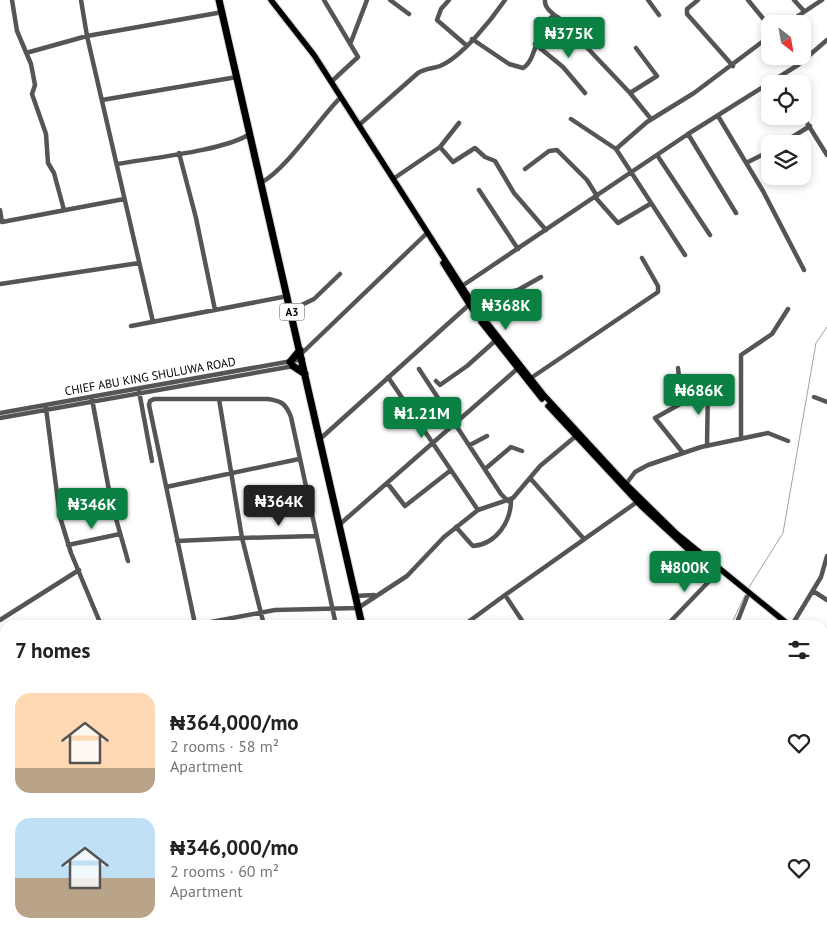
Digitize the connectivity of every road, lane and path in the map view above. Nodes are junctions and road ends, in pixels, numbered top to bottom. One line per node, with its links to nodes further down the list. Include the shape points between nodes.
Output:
1 (12, 0): 31 (street, via 17,30)
2 (81, 0): 23 (street)
3 (221, 0): 17 (highway, A3)
4 (271, 0): 35 (main road); 40 (main road)
5 (324, 0): 26 (street)
6 (367, 0): 26 (street)
7 (390, 0): 18 (street)
8 (448, 0): 28 (street, via 437,20)
9 (505, 0): 24 (street, via 489,24)
10 (545, 0): 19 (street)
11 (648, 0): 20 (street)
12 (698, 0): 32 (street, via 688,8 687,14)
13 (748, 0): 22 (street)
14 (794, 0): 16 (street)
15 (822, 0): 16 (street)
16 (804, 11): 21 (street)
17 (223, 12): 23 (street); 34 (highway, A3)
18 (409, 14)
19 (554, 15): 29 (street, via 545,23); 38 (street)
20 (659, 15)
21 (798, 15)
22 (761, 16)
23 (87, 36): 31 (street); 39 (street)
24 (472, 39): 28 (street); 29 (street, via 520,68 529,63)
25 (827, 40): 33 (street)
26 (351, 42): 35 (street, via 358,58)
27 (761, 43): 32 (street)
28 (466, 44): 45 (street, via 440,66 418,73)
29 (536, 44): 37 (street, via 563,67)
30 (636, 48): 38 (street, via 657,76)
31 (26, 53): 71 (street, via 35,85 34,103 46,134 48,163)
32 (733, 66): 43 (street)
33 (783, 75)
34 (238, 77): 39 (street); 47 (highway, A3)
35 (331, 82): 45 (main road)
36 (761, 89): 41 (street)
37 (585, 93)
38 (630, 93): 43 (street)
39 (102, 100): 61 (street)
40 (338, 100): 65 (street, via 278,171); 75 (main road)
41 (718, 116): 48 (street); 60 (street)
42 (571, 119): 55 (street)
43 (651, 119): 55 (street)
44 (458, 123): 54 (street)
45 (359, 126): 64 (main road)
46 (810, 126): 49 (street); 53 (street)
47 (251, 133): 50 (street); 52 (highway, A3)
48 (688, 134): 57 (street); 72 (street)
49 (796, 135)
50 (242, 139): 52 (street); 56 (street)
51 (827, 140): 53 (street)
52 (253, 142): 65 (highway, A3)
53 (821, 145): 58 (street)
54 (440, 147): 64 (street); 74 (street, via 453,162 476,148 495,161 514,193)
55 (616, 149): 63 (street)
56 (179, 153): 61 (street); 89 (street)
57 (657, 155): 63 (street); 76 (street)
58 (827, 155)
59 (761, 156): 60 (street)
60 (746, 163): 81 (street)
61 (117, 164): 68 (street)
62 (525, 170): 67 (street, via 549,152 557,150 587,180)
63 (632, 173): 67 (street); 69 (street)
64 (393, 179): 75 (main road)
65 (262, 182): 86 (highway, A3)
66 (480, 190): 77 (street)
67 (596, 196): 69 (street, via 618,223); 74 (street)
68 (124, 199): 71 (street); 80 (street)
69 (650, 204): 78 (street)
70 (0, 210): 73 (street)
71 (64, 210): 73 (street)
72 (736, 213)
73 (1, 222)
74 (546, 230): 77 (street)
75 (425, 232): 85 (main road); 87 (main road); 95 (street)
76 (710, 235)
77 (518, 249): 85 (street)
78 (685, 255)
79 (642, 258): 102 (street, via 658,286 658,292)
80 (139, 263): 84 (street); 92 (street)
81 (804, 270)
82 (340, 274): 90 (street, via 314,299)
83 (541, 277): 91 (street, via 518,290 501,294)
84 (0, 284)
85 (462, 286): 87 (main road)
86 (288, 296): 89 (street); 90 (highway, A3)
87 (470, 303): 91 (main road); 94 (main road); 101 (street)
88 (788, 309): 117 (street, via 772,334 741,355)
89 (215, 310): 92 (street)
90 (291, 310): 95 (highway, A3)
91 (477, 310): 102 (main road)
92 (153, 322): 93 (street)
93 (131, 326)
94 (495, 341): 99 (main road); 103 (street, via 446,383 440,385)
95 (302, 357): 96 (highway); 96 (street, CHIEF ABU KING SHULUWA ROAD); 100 (highway, A3)
96 (292, 364): 100 (highway); 105 (street, CHIEF ABU KING SHULUWA ROAD)
97 (678, 368): 123 (street, via 682,404 655,418)
98 (419, 369): 113 (street)
99 (517, 369): 102 (main road); 113 (street)
100 (306, 374): 116 (highway, A3)
101 (388, 377): 116 (street); 119 (street)
102 (528, 380): 115 (main road); 131 (main road)
103 (436, 382)
104 (708, 386): 121 (street)
105 (139, 390): 107 (street, CHIEF ABU KING SHULUWA ROAD); 125 (street)
106 (814, 397): 109 (street)
107 (92, 399): 110 (street, CHIEF ABU KING SHULUWA ROAD); 140 (street, via 105,474)
108 (218, 399): 124 (street, via 279,400 285,404 291,417); 128 (street); 132 (street, via 160,398 150,401)
109 (827, 402)
110 (46, 408): 111 (street, CHIEF ABU KING SHULUWA ROAD); 112 (street); 145 (street, via 57,502)
111 (0, 413)
112 (0, 418)
113 (455, 423): 119 (street); 120 (street)
114 (487, 436): 120 (street)
115 (576, 436): 129 (street); 136 (main road)
116 (320, 439): 138 (highway, A3)
117 (741, 439): 118 (street, via 768,433); 121 (street)
118 (788, 441)
119 (433, 443): 127 (street); 130 (street)
120 (470, 445): 126 (street)
121 (707, 446): 123 (street)
122 (522, 451): 126 (street, via 511,447)
123 (683, 453): 131 (street, via 644,467)
124 (299, 459): 128 (street); 141 (street)
125 (152, 461)
126 (485, 469): 133 (street)
127 (451, 470): 130 (street, via 406,506); 137 (street)
128 (231, 473): 132 (street); 142 (street)
129 (530, 478): 134 (street); 143 (street)
130 (388, 484): 138 (street)
131 (626, 484): 171 (main road, via 698,553)
132 (166, 487): 144 (street)
133 (503, 497): 134 (street); 135 (street)
134 (510, 500): 135 (street); 139 (street, via 511,512 503,529 483,544 470,544)
135 (502, 502): 137 (street)
136 (637, 502): 143 (street); 149 (main road)
137 (478, 510): 139 (street)
138 (339, 525): 153 (highway, A3)
139 (456, 528): 151 (street, via 407,576)
140 (120, 534): 145 (street); 147 (street)
141 (316, 536): 142 (street); 157 (street)
142 (242, 538): 144 (street); 158 (street)
143 (584, 539): 152 (street)
144 (177, 541): 161 (street)
145 (68, 544): 148 (street)
146 (827, 556): 150 (street)
147 (128, 561)
148 (79, 570): 159 (street); 160 (street)
149 (717, 573): 154 (main road); 168 (street)
150 (813, 591): 155 (street); 172 (street)
151 (376, 595): 153 (street); 156 (street)
152 (505, 595): 166 (street); 167 (street)
153 (355, 596): 156 (highway, A3)
154 (747, 597): 169 (street); 170 (main road)
155 (827, 600)
156 (358, 608): 157 (street); 165 (highway, A3)
157 (333, 610): 158 (street); 164 (street)
158 (262, 613): 162 (street); 163 (street)
159 (0, 620)
160 (99, 620)
161 (194, 620)
162 (219, 620)
163 (263, 620)
164 (335, 620)
165 (361, 620)
166 (475, 620)
167 (522, 620)
168 (673, 620)
169 (738, 620)
170 (777, 620)
171 (784, 620)
172 (793, 620)

